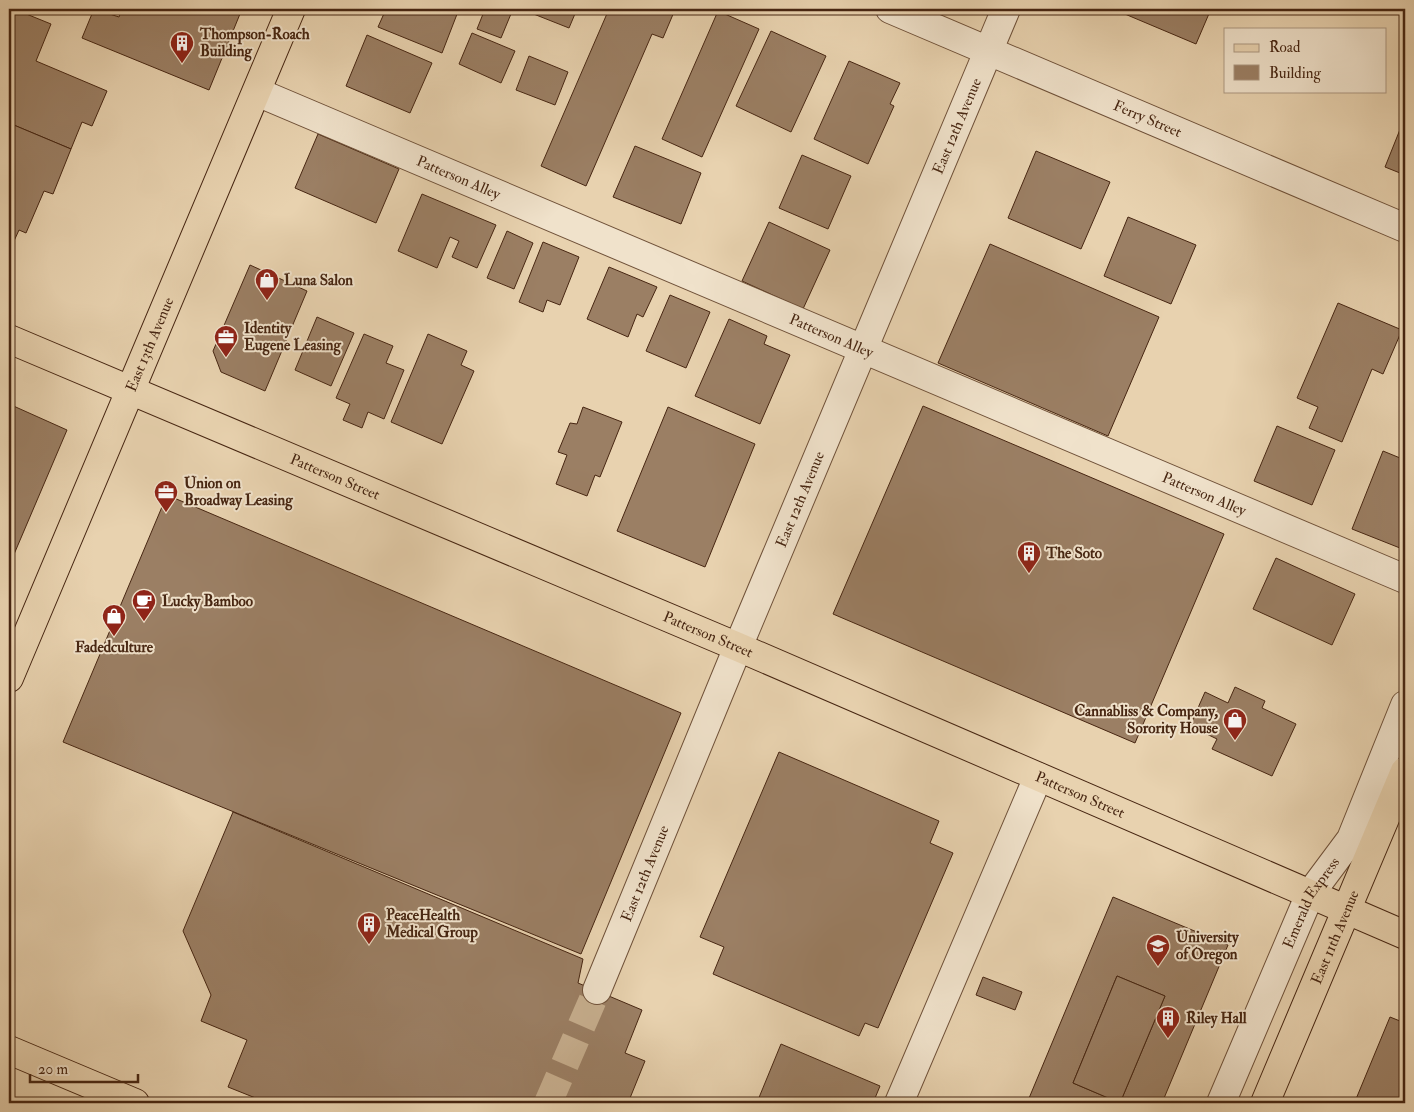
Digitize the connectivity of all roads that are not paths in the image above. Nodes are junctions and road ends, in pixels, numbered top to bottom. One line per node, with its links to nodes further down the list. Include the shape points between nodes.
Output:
1 (291, 9): 5 (main road, East 13th Avenue)
2 (890, 9): 4 (street, Ferry Street)
3 (1006, 9): 4 (street, East 12th Avenue)
4 (989, 50): 6 (street, Ferry Street); 8 (street, East 12th Avenue)
5 (256, 92): 8 (street, Patterson Alley); 9 (main road, East 13th Avenue)
6 (1405, 228)
7 (9, 339): 9 (main road, Patterson Street)
8 (865, 350): 10 (street, Patterson Alley); 11 (street, East 12th Avenue)
9 (129, 391): 11 (main road, Patterson Street); 12 (main road, East 13th Avenue)
10 (1405, 579)
11 (738, 647): 15 (main road, Patterson Street); 19 (street, East 12th Avenue)
12 (9, 678)
13 (1405, 705): 16 (street, Emerald Express, via 1351,839)
14 (1405, 771): 17 (main road, East 11th Avenue)
15 (1038, 777): 16 (main road, Patterson Street); 22 (street)
16 (1310, 894): 17 (main road, Patterson Street); 23 (street, Emerald Express)
17 (1346, 909): 18 (main road, Patterson Street); 24 (main road, East 11th Avenue)
18 (1405, 935)
19 (597, 990)
20 (9, 1050): 21 (main road)
21 (135, 1103)
22 (899, 1103)
23 (1222, 1103)
24 (1265, 1103)

